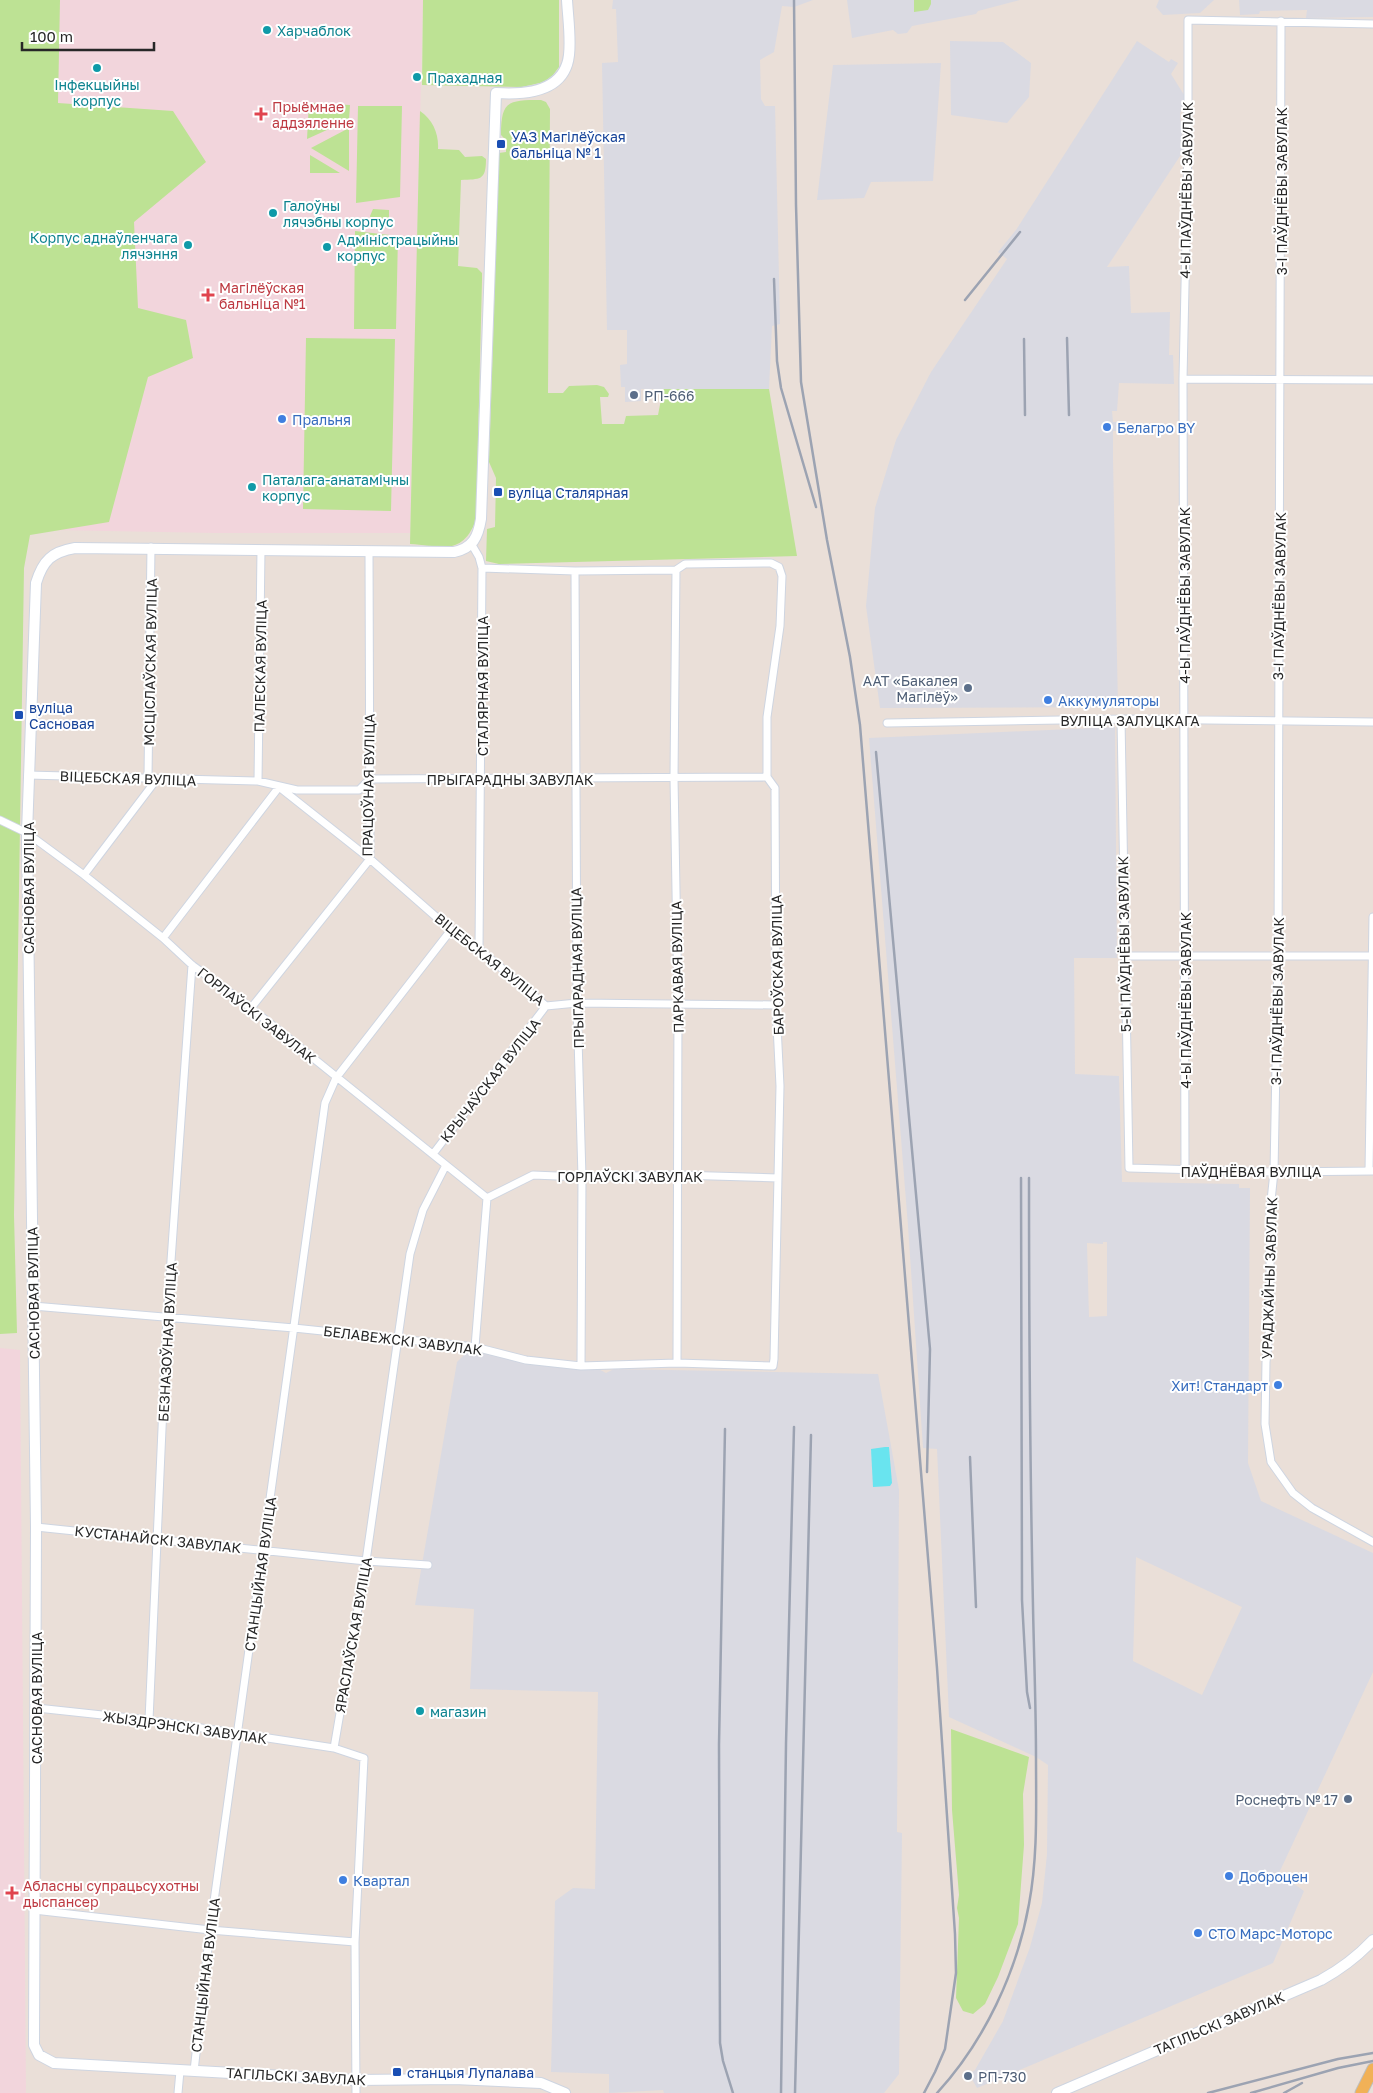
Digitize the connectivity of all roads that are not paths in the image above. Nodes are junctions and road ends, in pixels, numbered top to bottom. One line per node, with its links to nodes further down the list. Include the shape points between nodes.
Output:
1 (567, 0): 7 (main road, via 569,54 559,79 544,89 516,94 496,93 482,519)
2 (1282, 21): 3 (street); 4 (street, 4-Ы ПАЎДНЁВЫ ЗАВУЛАК, via 1188,20); 6 (street, 3-І ПАЎДНЁВЫ ЗАВУЛАК)
3 (1373, 24)
4 (1183, 379): 6 (street); 15 (street, 4-Ы ПАЎДНЁВЫ ЗАВУЛАК)
5 (1373, 380): 6 (street)
6 (1281, 381): 16 (street, 3-І ПАЎДНЁВЫ ЗАВУЛАК)
7 (472, 545): 10 (main road, via 454,552); 11 (street, СТАЛЯРНАЯ ВУЛІЦА)
8 (151, 547): 9 (main road); 19 (main road, САСНОВАЯ ВУЛІЦА, via 75,548 60,551 40,569 36,583); 20 (street, МСЦІСЛАЎСКАЯ ВУЛІЦА)
9 (261, 550): 10 (main road); 27 (street, ПАЛЕСКАЯ ВУЛІЦА)
10 (369, 551): 24 (street, ПРАЦОЎНАЯ ВУЛІЦА)
11 (482, 568): 13 (street); 26 (street, СТАЛЯРНАЯ ВУЛІЦА)
12 (676, 570): 13 (street); 21 (street, БАРОЎСКАЯ ВУЛІЦА, via 685,564 771,563 779,567 782,576 780,626 767,716); 22 (street, ПАРКАВАЯ ВУЛІЦА)
13 (575, 571): 25 (street, ПРЫГАРАДНАЯ ВУЛІЦА)
14 (1121, 719): 15 (street, ВУЛІЦА ЗАЛУЦКАГА); 18 (street, ВУЛІЦА ЗАЛУЦКАГА); 37 (street, 5-Ы ПАЎДНЁВЫ ЗАВУЛАК)
15 (1185, 720): 16 (street, ВУЛІЦА ЗАЛУЦКАГА); 39 (street, 4-Ы ПАЎДНЁВЫ ЗАВУЛАК)
16 (1278, 720): 17 (street, ВУЛІЦА ЗАЛУЦКАГА); 40 (street, 3-І ПАЎДНЁВЫ ЗАВУЛАК)
17 (1373, 722)
18 (887, 723)
19 (28, 775): 20 (street, ВІЦЕБСКАЯ ВУЛІЦА); 30 (main road, САСНОВАЯ ВУЛІЦА)
20 (148, 777): 23 (street, ВІЦЕБСКАЯ ВУЛІЦА)
21 (767, 777): 22 (street, ПРЫГАРАДНЫ ЗАВУЛАК); 44 (street, БАРОЎСКАЯ ВУЛІЦА, via 775,788)
22 (674, 778): 25 (street, ПРЫГАРАДНЫ ЗАВУЛАК); 43 (street, ПАРКАВАЯ ВУЛІЦА)
23 (157, 779): 27 (street, ВІЦЕБСКАЯ ВУЛІЦА); 32 (street)
24 (370, 779): 26 (street, ПРЫГАРАДНЫ ЗАВУЛАК); 28 (street, ПРЫГАРАДНЫ ЗАВУЛАК, via 359,790); 31 (street, ПРАЦОЎНАЯ ВУЛІЦА)
25 (575, 779): 26 (street, ПРЫГАРАДНЫ ЗАВУЛАК); 42 (street, ПРЫГАРАДНАЯ ВУЛІЦА)
26 (482, 780): 36 (street, СТАЛЯРНАЯ ВУЛІЦА)
27 (258, 781): 28 (street, ПРЫГАРАДНЫ ЗАВУЛАК)
28 (279, 787): 31 (street, ВІЦЕБСКАЯ ВУЛІЦА); 35 (street)
29 (0, 820): 30 (street, ГОРЛАЎСКІ ЗАВУЛАК)
30 (27, 833): 32 (street, ГОРЛАЎСКІ ЗАВУЛАК); 58 (main road, САСНОВАЯ ВУЛІЦА)
31 (370, 859): 34 (street, ВІЦЕБСКАЯ ВУЛІЦА); 46 (street, ПРАЦОЎНАЯ ВУЛІЦА)
32 (84, 875): 35 (street, ГОРЛАЎСКІ ЗАВУЛАК)
33 (1373, 917): 38 (street)
34 (451, 930): 36 (street, ВІЦЕБСКАЯ ВУЛІЦА); 47 (street)
35 (163, 938): 41 (street, ГОРЛАЎСКІ ЗАВУЛАК)
36 (479, 949): 45 (street, ВІЦЕБСКАЯ ВУЛІЦА)
37 (1124, 956): 39 (street); 50 (street, 5-Ы ПАЎДНЁВЫ ЗАВУЛАК)
38 (1373, 956): 40 (street); 52 (street)
39 (1185, 957): 40 (street); 51 (street, 4-Ы ПАЎДНЁВЫ ЗАВУЛАК)
40 (1278, 957): 53 (street, 3-І ПАЎДНЁВЫ ЗАВУЛАК)
41 (192, 965): 46 (street, ГОРЛАЎСКІ ЗАВУЛАК); 59 (street, БЕЗНАЗОЎНАЯ ВУЛІЦА)
42 (577, 1003): 43 (street, ВІЦЕБСКАЯ ВУЛІЦА); 45 (street, ВІЦЕБСКАЯ ВУЛІЦА); 55 (street, ПРЫГАРАДНАЯ ВУЛІЦА)
43 (678, 1003): 44 (street, ВІЦЕБСКАЯ ВУЛІЦА); 54 (street, ПАРКАВАЯ ВУЛІЦА)
44 (776, 1004): 56 (street, БАРОЎСКАЯ ВУЛІЦА, via 780,1086)
45 (546, 1006): 48 (street, КРЫЧАЎСКАЯ ВУЛІЦА)
46 (251, 1008): 47 (street, ГОРЛАЎСКІ ЗАВУЛАК)
47 (336, 1078): 48 (street, ГОРЛАЎСКІ ЗАВУЛАК); 60 (street, СТАНЦЫЙНАЯ ВУЛІЦА, via 325,1103)
48 (433, 1154): 49 (street, ГОРЛАЎСКІ ЗАВУЛАК)
49 (446, 1165): 57 (street, ГОРЛАЎСКІ ЗАВУЛАК); 61 (street, ЯРАСЛАЎСКАЯ ВУЛІЦА, via 423,1210 410,1254)
50 (1128, 1168): 51 (street, ПАЎДНЁВАЯ ВУЛІЦА)
51 (1185, 1171): 53 (street, ПАЎДНЁВАЯ ВУЛІЦА)
52 (1371, 1171): 53 (street, ПАЎДНЁВАЯ ВУЛІЦА)
53 (1274, 1172): 68 (street, УРАДЖАЙНЫ ЗАВУЛАК, via 1264,1412 1271,1462 1293,1494)
54 (679, 1175): 55 (street, ГОРЛАЎСКІ ЗАВУЛАК); 56 (street, ГОРЛАЎСКІ ЗАВУЛАК); 63 (street, ПАРКАВАЯ ВУЛІЦА)
55 (582, 1177): 57 (street, ГОРЛАЎСКІ ЗАВУЛАК, via 534,1176); 64 (street, ПРЫГАРАДНАЯ ВУЛІЦА)
56 (778, 1178): 65 (street, БАРОЎСКАЯ ВУЛІЦА)
57 (487, 1198): 62 (street)
58 (33, 1306): 59 (street, БЕЛАВЕЖСКІ ЗАВУЛАК); 66 (main road, САСНОВАЯ ВУЛІЦА)
59 (168, 1317): 60 (street, БЕЛАВЕЖСКІ ЗАВУЛАК); 67 (street, БЕЗНАЗОЎНАЯ ВУЛІЦА)
60 (294, 1328): 61 (street, БЕЛАВЕЖСКІ ЗАВУЛАК); 69 (street, СТАНЦЫЙНАЯ ВУЛІЦА)
61 (399, 1339): 62 (street, БЕЛАВЕЖСКІ ЗАВУЛАК); 70 (street, ЯРАСЛАЎСКАЯ ВУЛІЦА)
62 (474, 1347): 64 (street, БЕЛАВЕЖСКІ ЗАВУЛАК, via 526,1360)
63 (677, 1363): 64 (street, БЕЛАВЕЖСКІ ЗАВУЛАК); 65 (street, БЕЛАВЕЖСКІ ЗАВУЛАК)
64 (581, 1366)
65 (773, 1366)
66 (36, 1527): 67 (street, КУСТАНАЙСКІ ЗАВУЛАК); 72 (main road, САСНОВАЯ ВУЛІЦА)
67 (158, 1540): 69 (street, КУСТАНАЙСКІ ЗАВУЛАК); 73 (street, БЕЗНАЗОЎНАЯ ВУЛІЦА)
68 (1373, 1542)
69 (263, 1549): 70 (street, КУСТАНАЙСКІ ЗАВУЛАК); 74 (street, СТАНЦЫЙНАЯ ВУЛІЦА)
70 (366, 1560): 71 (street, КУСТАНАЙСКІ ЗАВУЛАК); 75 (street, ЯРАСЛАЎСКАЯ ВУЛІЦА)
71 (428, 1565)
72 (37, 1708): 73 (street, ЖЫЗДРЭНСКІ ЗАВУЛАК); 76 (main road, САСНОВАЯ ВУЛІЦА)
73 (149, 1720): 74 (street, ЖЫЗДРЭНСКІ ЗАВУЛАК)
74 (238, 1734): 75 (street, ЖЫЗДРЭНСКІ ЗАВУЛАК); 77 (street, СТАНЦЫЙНАЯ ВУЛІЦА)
75 (334, 1748): 79 (street, via 364,1758)
76 (34, 1910): 77 (street); 80 (main road, САСНОВАЯ ВУЛІЦА)
77 (210, 1930): 79 (street); 83 (street, СТАНЦЫЙНАЯ ВУЛІЦА)
78 (1373, 1940): 89 (main road, ТАГІЛЬСКІ ЗАВУЛАК, via 1358,1956 1321,1980)
79 (355, 1942): 84 (street)
80 (34, 2045): 82 (main road, ТАГІЛЬСКІ ЗАВУЛАК, via 39,2055 54,2063)
81 (1373, 2069): 85 (main road)
82 (180, 2071): 83 (main road, ТАГІЛЬСКІ ЗАВУЛАК); 86 (street, СТАНЦЫЙНАЯ ВУЛІЦА)
83 (194, 2071): 84 (main road, ТАГІЛЬСКІ ЗАВУЛАК)
84 (356, 2080): 87 (street); 88 (main road, ТАГІЛЬСКІ ЗАВУЛАК, via 541,2083)
85 (1363, 2089)
86 (178, 2093)
87 (356, 2093)
88 (565, 2093)
89 (1057, 2093)

